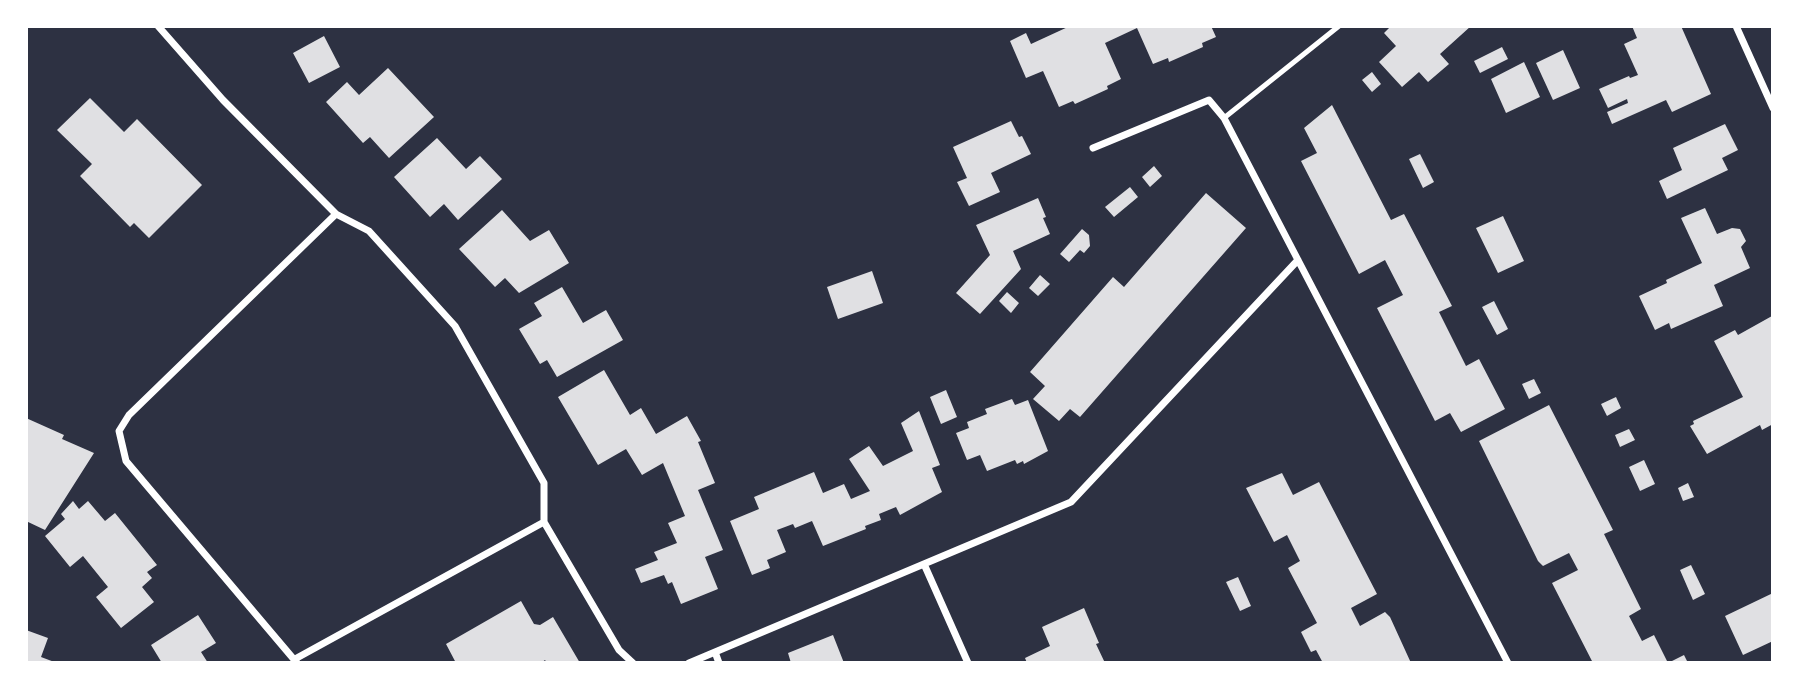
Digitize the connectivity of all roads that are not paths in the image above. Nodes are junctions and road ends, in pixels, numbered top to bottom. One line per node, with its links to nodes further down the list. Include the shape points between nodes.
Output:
1 (158, 26): 7 (street, via 223,100)
2 (1339, 26): 5 (lane)
3 (1736, 26): 4 (street)
4 (1773, 108)
5 (1224, 118): 6 (street, via 1209,100); 8 (street)
6 (1093, 148)
7 (336, 214): 9 (street, via 369,231 455,326 544,482); 12 (street, via 129,415 119,431 126,461)
8 (1298, 260): 10 (street, via 1071,502); 17 (street)
9 (544, 522): 12 (street); 13 (street, via 619,650)
10 (925, 564): 11 (street); 16 (street)
11 (715, 652): 14 (street); 15 (street)
12 (296, 661)
13 (633, 663)
14 (689, 663)
15 (719, 663)
16 (968, 663)
17 (1508, 663)

